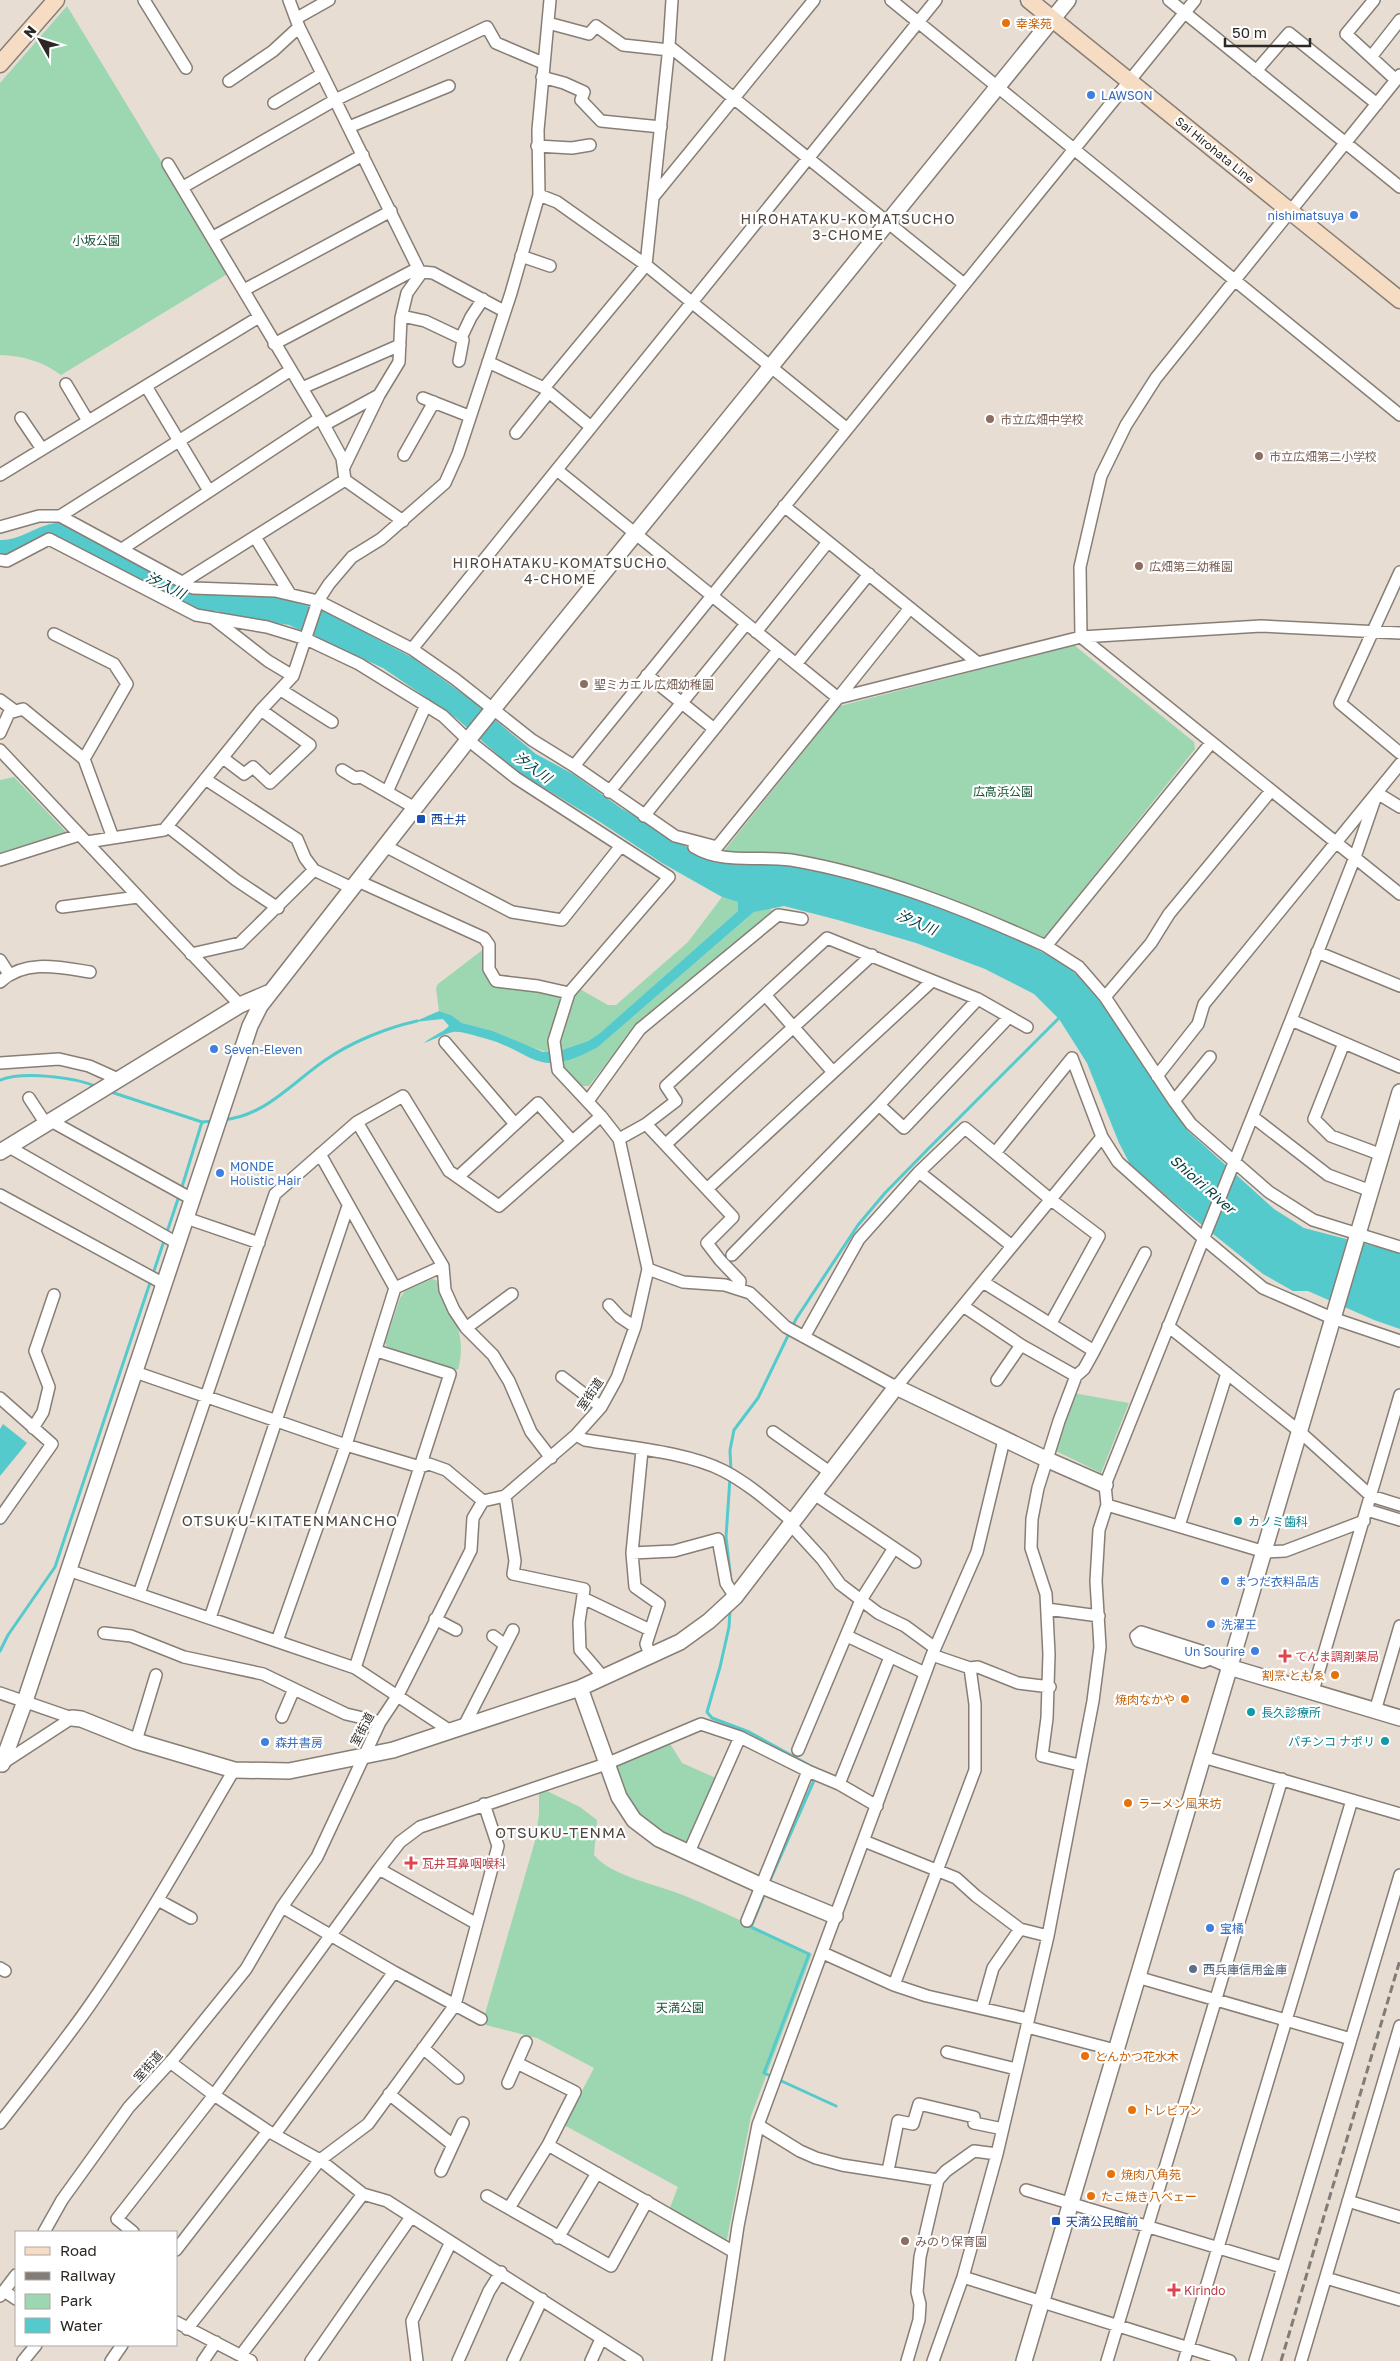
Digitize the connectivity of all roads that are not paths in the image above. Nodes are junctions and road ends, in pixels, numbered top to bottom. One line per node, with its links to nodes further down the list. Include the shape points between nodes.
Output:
1 (56, 0): 24 (main road)
2 (144, 0): 25 (street)
3 (289, 0): 19 (street)
4 (329, 0): 19 (street)
5 (550, 0): 20 (street)
6 (670, 0): 21 (street)
7 (814, 0): 34 (street)
8 (891, 0): 18 (street)
9 (936, 0): 18 (street)
10 (1029, 0): 16 (main road, Sai Hirohata Line)
11 (1068, 0): 16 (street)
12 (1169, 0): 15 (street)
13 (1195, 0): 15 (street)
14 (1374, 0): 22 (street, via 1346,34)
15 (1184, 12): 26 (street); 31 (street)
16 (1052, 19): 31 (main road, Sai Hirohata Line); 33 (street)
17 (1400, 20): 22 (street)
18 (918, 22): 33 (street); 45 (street)
19 (298, 23): 27 (street); 30 (street, via 274,51)
20 (548, 23): 21 (street, via 590,34 596,26 623,45); 23 (street)
21 (669, 48): 34 (street); 39 (street)
22 (1371, 57): 29 (street)
23 (543, 63): 28 (street); 35 (street, via 496,43 487,27)
24 (0, 64)
25 (186, 68)
26 (1256, 71): 37 (street, via 1289,32); 40 (street)
27 (322, 74): 35 (street); 36 (street)
28 (542, 77): 39 (street, via 584,92 581,100 602,121); 42 (street)
29 (1398, 77): 37 (street)
30 (229, 81)
31 (1129, 81): 43 (street); 52 (main road, Sai Hirohata Line)
32 (449, 86): 38 (street)
33 (998, 86): 43 (street); 53 (street)
34 (734, 98): 45 (street); 50 (street)
35 (335, 100): 38 (street); 47 (street)
36 (274, 102)
37 (1377, 104): 40 (street)
38 (349, 127): 44 (street)
39 (661, 127): 50 (street)
40 (1346, 143): 48 (street); 52 (street)
41 (590, 145): 42 (street, via 572,148)
42 (537, 146): 49 (street)
43 (1075, 149): 59 (street); 60 (street)
44 (362, 155): 51 (street); 54 (street)
45 (808, 158): 53 (street); 64 (street)
46 (168, 164): 47 (street)
47 (183, 187): 54 (street)
48 (1400, 187)
49 (539, 195): 55 (street); 56 (street, via 558,202)
50 (654, 196): 56 (street)
51 (391, 211): 58 (street); 61 (street)
52 (1290, 211): 59 (street); 63 (main road, Sai Hirohata Line)
53 (887, 222): 60 (street); 73 (street)
54 (213, 237): 61 (street)
55 (521, 256): 57 (street); 65 (street)
56 (646, 265): 64 (street); 78 (street)
57 (550, 266)
58 (420, 270): 62 (street, via 433,273); 66 (street, via 407,293); 69 (street)
59 (1236, 281): 80 (street); 118 (street, via 1156,378 1126,425 1101,476 1080,567)
60 (964, 284): 86 (street)
61 (244, 290): 67 (street)
62 (483, 299): 65 (street); 68 (street)
63 (1400, 300)
64 (692, 302): 73 (street); 85 (street)
65 (504, 310): 72 (street)
66 (402, 316): 68 (street, via 425,321); 70 (street)
67 (259, 317): 69 (street); 76 (street)
68 (461, 338): 71 (street)
69 (274, 344): 74 (street)
70 (400, 345): 77 (street); 79 (street, via 399,362)
71 (459, 361)
72 (488, 362): 78 (street); 81 (street)
73 (771, 366): 86 (street); 100 (street)
74 (291, 370): 77 (street); 88 (street)
75 (66, 384): 83 (street)
76 (146, 386): 83 (street); 88 (street)
77 (302, 388): 84 (street)
78 (547, 390): 85 (street); 87 (street)
79 (379, 395): 84 (street); 91 (street)
80 (1400, 415)
81 (469, 416): 90 (street, via 428,400); 98 (street, via 445,483)
82 (21, 418): 89 (street)
83 (88, 421): 89 (street)
84 (322, 422): 91 (street); 95 (street)
85 (591, 427): 92 (street)
86 (846, 428): 96 (street)
87 (516, 433)
88 (178, 441): 95 (street); 97 (street)
89 (42, 449): 93 (street)
90 (404, 454)
91 (344, 467): 94 (street)
92 (557, 470): 100 (street); 120 (street)
93 (0, 475)
94 (345, 480): 98 (street); 101 (street)
95 (209, 491): 103 (street)
96 (784, 506): 102 (street); 109 (street)
97 (60, 516): 99 (street, via 39,516); 103 (street)
98 (403, 520): 110 (street, via 352,557)
99 (0, 527)
100 (635, 533): 109 (street); 131 (street)
101 (255, 537): 107 (street); 108 (street)
102 (828, 542): 106 (street); 114 (street)
103 (122, 549): 107 (street)
104 (0, 560): 112 (street, via 7,561 49,539 196,615)
105 (1400, 572): 115 (street)
106 (869, 574): 111 (street); 123 (street)
107 (183, 582): 108 (street, via 193,588)
108 (290, 594): 110 (street)
109 (711, 595): 113 (street); 124 (street)
110 (318, 601): 119 (street); 120 (street)
111 (910, 608): 122 (street); 127 (street)
112 (214, 619): 119 (street, via 267,627); 125 (street)
113 (746, 624): 114 (street); 129 (street)
114 (756, 632): 121 (street)
115 (1372, 632): 117 (street); 118 (street, via 1261,626); 140 (street, via 1340,703)
116 (54, 634): 142 (street, via 114,664 127,684)
117 (1400, 634)
118 (1082, 637): 122 (street); 138 (street)
119 (306, 639): 125 (street); 130 (street, via 359,664)
120 (412, 649): 131 (street)
121 (778, 650): 123 (street); 135 (street)
122 (978, 663): 127 (street)
123 (796, 664): 127 (street)
124 (647, 675): 129 (street); 144 (street)
125 (293, 676): 126 (street)
126 (281, 690): 132 (street); 134 (street)
127 (838, 698): 155 (street, via 717,847)
128 (0, 700): 133 (street)
129 (682, 703): 135 (street); 148 (street)
130 (426, 704): 137 (street); 147 (street)
131 (493, 709): 137 (street); 144 (street, via 532,740)
132 (261, 710): 141 (street); 141 (street, via 310,745 270,782 253,767 244,774)
133 (15, 711): 136 (street, via 8,713); 142 (street, via 23,709)
134 (332, 722)
135 (713, 728): 153 (street)
136 (0, 734)
137 (468, 740): 152 (street); 160 (street, via 516,778)
138 (1211, 743): 149 (street); 170 (street)
139 (0, 750): 156 (street)
140 (1400, 753)
141 (223, 758): 146 (street)
142 (84, 759): 157 (street)
143 (1400, 764): 150 (street)
144 (574, 766): 148 (street)
145 (342, 770): 147 (street)
146 (205, 778): 154 (street); 163 (street, via 297,839)
147 (387, 792): 152 (street)
148 (609, 792): 153 (street)
149 (1270, 792): 158 (street); 182 (street)
150 (1377, 793): 151 (street); 158 (street); 161 (street)
151 (1400, 807)
152 (415, 808): 159 (street)
153 (644, 816): 155 (street)
154 (167, 826): 157 (street, via 164,830); 168 (street)
155 (675, 836): 170 (street, via 719,857 791,860 857,876 985,918)
156 (83, 838): 157 (street); 162 (street); 166 (street)
157 (113, 838)
158 (1336, 843): 161 (street); 195 (street, via 1204,1004 1198,1024)
159 (385, 846): 160 (street, via 512,912 562,920); 164 (street)
160 (620, 847): 180 (street, via 670,878)
161 (1355, 857): 165 (street); 171 (street)
162 (0, 860)
163 (314, 870): 164 (street); 168 (street)
164 (355, 885): 179 (street); 180 (street, via 486,942 489,969 496,981)
165 (1400, 894)
166 (138, 897): 167 (street); 172 (street)
167 (62, 907)
168 (278, 908): 172 (street, via 240,943)
169 (802, 919): 199 (street, via 778,915 640,1029)
170 (1046, 946): 182 (street, via 1079,967)
171 (1317, 952): 178 (street); 186 (street)
172 (191, 954): 184 (street)
173 (872, 955): 177 (street); 181 (street, via 827,938); 188 (street)
174 (0, 960): 176 (street)
175 (90, 972): 176 (street, via 35,966)
176 (4, 978)
177 (932, 981): 183 (street); 194 (street)
178 (1400, 986)
179 (270, 992): 184 (street); 221 (street, via 250,1026)
180 (569, 993): 199 (street, via 554,1041 558,1070)
181 (766, 996): 188 (street); 207 (street, via 666,1086 676,1101)
182 (1105, 997): 195 (street)
183 (978, 999): 185 (street); 201 (street)
184 (240, 1005): 196 (street)
185 (1009, 1017): 187 (street); 201 (street, via 904,1128)
186 (1291, 1020): 190 (street); 203 (street)
187 (1027, 1027)
188 (794, 1028): 194 (street); 211 (street)
189 (445, 1042): 206 (street, via 452,1059)
190 (1344, 1043): 193 (street); 215 (street, via 1314,1119 1331,1136)
191 (1210, 1057): 200 (street)
192 (0, 1063): 196 (street, via 59,1059 90,1066)
193 (1400, 1067)
194 (833, 1072): 219 (street)
195 (1157, 1076): 200 (street)
196 (118, 1079): 205 (street)
197 (1400, 1092): 215 (street)
198 (29, 1098): 205 (street)
199 (588, 1101): 202 (street)
200 (1174, 1102): 216 (street, via 1191,1124)
201 (879, 1105): 233 (street)
202 (601, 1116): 209 (street); 210 (street)
203 (1253, 1117): 216 (street); 220 (street, via 1328,1175)
204 (357, 1122): 214 (street); 218 (street, via 403,1096 450,1171); 234 (street)
205 (48, 1123): 212 (street); 221 (street)
206 (515, 1124): 210 (street, via 538,1103); 218 (street)
207 (646, 1124): 209 (street); 211 (street)
208 (1102, 1137): 213 (street, via 1072,1058); 223 (street); 228 (street, via 1118,1162)
209 (620, 1139): 235 (street)
210 (572, 1141): 218 (street, via 498,1206)
211 (666, 1144): 219 (street)
212 (4, 1150): 227 (street)
213 (995, 1153): 217 (street, via 965,1128); 223 (street)
214 (320, 1154): 224 (street); 229 (street, via 275,1194)
215 (1382, 1155): 220 (street)
216 (1235, 1162): 226 (street, via 1269,1192 1313,1220); 228 (street)
217 (919, 1172): 230 (street); 249 (street, via 859,1239)
218 (458, 1176)
219 (708, 1188): 239 (street, via 733,1218 707,1243 740,1281)
220 (1371, 1191): 226 (street)
221 (183, 1194): 225 (street)
222 (0, 1195): 236 (street)
223 (1050, 1199): 230 (street); 245 (street, via 1099,1236)
224 (348, 1206): 238 (street); 264 (street)
225 (186, 1218): 227 (street); 229 (street)
226 (1358, 1235): 231 (street); 244 (street)
227 (168, 1238): 236 (street)
228 (1203, 1238): 244 (street, via 1263,1288); 246 (street)
229 (259, 1243): 260 (street)
230 (1012, 1246): 237 (street)
231 (1400, 1247)
232 (1144, 1253): 253 (street)
233 (732, 1255)
234 (443, 1266): 238 (street); 248 (street, via 445,1290)
235 (648, 1268): 239 (street, via 683,1282); 247 (street, 室街道)
236 (155, 1280): 254 (street)
237 (983, 1282): 243 (street); 245 (street)
238 (395, 1288): 252 (street)
239 (739, 1289): 249 (street, via 750,1294 786,1327)
240 (512, 1294): 248 (street)
241 (54, 1295): 265 (street, via 35,1352 49,1388)
242 (609, 1306): 247 (street)
243 (963, 1306): 251 (street); 259 (street)
244 (1332, 1318): 250 (street); 266 (street)
245 (1051, 1323): 253 (street)
246 (1168, 1326): 255 (street); 276 (street)
247 (635, 1327): 263 (street, 室街道, via 617,1378)
248 (466, 1328): 272 (street, via 493,1355 509,1381 532,1432)
249 (801, 1335): 259 (street)
250 (1400, 1341)
251 (1020, 1345): 257 (street); 258 (street)
252 (377, 1351): 270 (street); 274 (street, via 450,1374)
253 (1094, 1351): 257 (street)
254 (135, 1372): 260 (street); 293 (street)
255 (1227, 1373): 266 (street); 288 (street)
256 (562, 1376): 263 (street)
257 (1076, 1376): 273 (street)
258 (997, 1380)
259 (896, 1387): 269 (street); 275 (street)
260 (206, 1395): 264 (street); 294 (street)
261 (1400, 1395): 279 (street)
262 (0, 1398): 265 (street)
263 (601, 1407): 268 (street, 室街道)
264 (276, 1422): 270 (street); 300 (street)
265 (33, 1428): 284 (street, via 52,1444)
266 (1299, 1431): 279 (street); 290 (street)
267 (773, 1432): 275 (street)
268 (576, 1435): 271 (street, via 585,1440); 272 (street, 室街道)
269 (1004, 1440): 273 (street); 311 (street, via 977,1552)
270 (346, 1445): 274 (street); 309 (street)
271 (642, 1450): 287 (street, via 689,1459 722,1470); 291 (street)
272 (551, 1458): 278 (street, 室街道)
273 (1048, 1460): 276 (street); 298 (street, via 1032,1519 1031,1548 1042,1576)
274 (420, 1467): 280 (street, via 429,1464 446,1470); 316 (street)
275 (831, 1473): 277 (street)
276 (1105, 1485): 281 (street)
277 (814, 1494): 287 (street); 289 (street)
278 (505, 1496): 280 (street, 室街道); 296 (street, via 515,1562 513,1574 584,1589)
279 (1371, 1496): 282 (street); 283 (street)
280 (483, 1501): 301 (street, 室街道, via 473,1518 471,1550)
281 (1107, 1505): 288 (street); 299 (street, via 1100,1530 1096,1580)
282 (1400, 1505)
283 (1367, 1510): 285 (street); 286 (street)
284 (0, 1518)
285 (1400, 1520)
286 (1364, 1521): 290 (street, via 1285,1551); 324 (street)
287 (791, 1523): 295 (street); 297 (street, via 840,1584)
288 (1179, 1526): 290 (street)
289 (894, 1548): 292 (street); 297 (street)
290 (1265, 1552): 315 (street)
291 (632, 1553): 295 (street, via 674,1552 718,1539 726,1583); 305 (street, via 635,1587 659,1604)
292 (916, 1562)
293 (68, 1570): 294 (street); 327 (street)
294 (139, 1594): 300 (street)
295 (735, 1597): 313 (street, via 688,1637)
296 (583, 1598): 305 (street); 320 (street, via 579,1622 580,1650)
297 (861, 1600): 308 (street); 311 (street, via 905,1626)
298 (1047, 1608): 299 (street); 321 (street)
299 (1099, 1616): 342 (street, via 1100,1647)
300 (210, 1618): 309 (street)
301 (435, 1618): 303 (street); 326 (street, 室街道)
302 (1400, 1626): 328 (street)
303 (456, 1630)
304 (513, 1630): 310 (street)
305 (650, 1630): 313 (street, via 646,1644)
306 (104, 1633): 323 (street, via 131,1636 184,1657 263,1674)
307 (494, 1636): 310 (street)
308 (848, 1636): 312 (street); 337 (street)
309 (277, 1641): 316 (street)
310 (506, 1645): 333 (street)
311 (933, 1652): 317 (street); 318 (street)
312 (890, 1656): 318 (street); 346 (street)
313 (651, 1657): 320 (street)
314 (1210, 1659): 314 (street, via 1207,1653 1141,1632 1136,1636 1138,1641 1203,1662); 315 (street)
315 (1229, 1667): 324 (street); 339 (street)
316 (355, 1668): 326 (street)
317 (970, 1668): 321 (street, via 978,1667 1018,1683); 354 (street, via 975,1704 975,1770)
318 (925, 1673): 349 (street)
319 (156, 1675): 336 (street)
320 (604, 1678): 322 (street)
321 (1050, 1687): 342 (street, via 1042,1756)
322 (580, 1688): 333 (street); 341 (street)
323 (294, 1689): 329 (street); 332 (street, via 346,1714)
324 (1313, 1691): 328 (street)
325 (0, 1694): 327 (street)
326 (398, 1695): 332 (street, 室街道); 334 (street)
327 (25, 1701): 330 (street); 340 (street)
328 (1375, 1711): 331 (street)
329 (282, 1717)
330 (72, 1718): 336 (street); 340 (street)
331 (1400, 1718)
332 (380, 1722): 338 (street, 室街道)
333 (464, 1726): 334 (street)
334 (449, 1730): 338 (street)
335 (740, 1737): 341 (street, via 701,1724); 344 (street); 352 (street)
336 (136, 1741): 343 (street)
337 (798, 1750)
338 (363, 1757): 343 (street, via 289,1771); 358 (street, 室街道, via 317,1857)
339 (1203, 1758): 345 (street); 368 (street)
340 (1, 1764)
341 (606, 1764): 348 (street); 352 (street, via 618,1796 634,1820 659,1838)
342 (1079, 1765): 365 (street)
343 (234, 1770): 357 (street)
344 (808, 1771): 346 (street); 356 (street)
345 (1282, 1779): 347 (street); 370 (street)
346 (840, 1784): 349 (street)
347 (1352, 1800): 350 (street); 374 (street)
348 (484, 1804): 353 (street, via 420,1827 400,1842); 362 (street, via 498,1846)
349 (877, 1806): 351 (street)
350 (1400, 1814)
351 (864, 1841): 354 (street); 359 (street)
352 (689, 1852): 356 (street)
353 (379, 1870): 362 (street); 364 (street)
354 (938, 1870): 363 (street, via 956,1878); 369 (street)
355 (1400, 1875): 377 (street)
356 (762, 1886): 359 (street); 361 (street)
357 (158, 1900): 360 (street); 390 (street, via 93,2001)
358 (282, 1907): 364 (street); 383 (street, 室街道, via 246,1969)
359 (836, 1916): 366 (street)
360 (192, 1918)
361 (746, 1921)
362 (477, 1924): 371 (street)
363 (1020, 1929): 365 (street); 372 (street, via 993,1968)
364 (331, 1934): 367 (street); 389 (street)
365 (1048, 1936): 375 (street)
366 (823, 1953): 369 (street); 392 (street)
367 (394, 1972): 371 (street); 394 (street)
368 (1137, 1977): 370 (street); 380 (street)
369 (894, 1985): 372 (street)
370 (1217, 2000): 374 (street); 412 (street)
371 (455, 2005): 373 (street); 379 (street)
372 (982, 2008): 375 (street)
373 (481, 2019)
374 (1288, 2020): 377 (street); 417 (street)
375 (1028, 2023): 380 (street); 385 (street)
376 (1400, 2026): 382 (street)
377 (1351, 2039): 420 (street)
378 (526, 2042): 384 (street)
379 (423, 2048): 386 (street); 388 (street)
380 (1115, 2050): 408 (street)
381 (947, 2052): 385 (street)
382 (1396, 2054): 407 (street)
383 (170, 2062): 389 (street); 413 (street, 室街道, via 129,2106 62,2200)
384 (517, 2063): 387 (street); 396 (street, via 575,2092)
385 (1016, 2069): 393 (street)
386 (458, 2078)
387 (508, 2082)
388 (389, 2094): 395 (street); 398 (street, via 368,2124)
389 (214, 2095): 394 (street); 414 (street, via 118,2219)
390 (0, 2123)
391 (463, 2123): 395 (street)
392 (758, 2125): 400 (street, via 816,2158); 419 (street)
393 (1003, 2129): 397 (street); 400 (street, via 974,2123 974,2117 919,2104 914,2124 898,2121)
394 (271, 2132): 398 (street); 418 (street)
395 (453, 2145): 399 (street)
396 (548, 2145): 401 (street); 409 (street)
397 (997, 2154): 402 (street, via 974,2151); 423 (street)
398 (320, 2160): 404 (street); 432 (street)
399 (441, 2171)
400 (888, 2171): 402 (street)
401 (597, 2173): 406 (street); 415 (street)
402 (938, 2180): 449 (street, via 920,2256 919,2320)
403 (1026, 2190): 408 (street)
404 (363, 2194): 410 (street, via 387,2201); 438 (street)
405 (487, 2196): 409 (street)
406 (647, 2201): 415 (street, via 611,2266); 419 (street)
407 (1348, 2201): 411 (street); 424 (street)
408 (1070, 2202): 412 (street); 429 (street)
409 (509, 2208): 415 (street)
410 (411, 2217): 416 (street); 442 (street)
411 (1400, 2217)
412 (1148, 2226): 417 (street); 431 (street)
413 (45, 2231)
414 (132, 2231)
415 (558, 2238)
416 (452, 2242): 421 (street); 443 (street, via 412,2321)
417 (1219, 2247): 420 (street); 437 (street)
418 (178, 2248)
419 (734, 2252): 448 (street)
420 (1282, 2267): 455 (street)
421 (501, 2272): 427 (street); 444 (street)
422 (15, 2276): 425 (street)
423 (963, 2277): 429 (street); 450 (street)
424 (1326, 2278): 428 (street); 456 (street)
425 (2, 2293): 426 (street)
426 (15, 2299)
427 (542, 2299): 433 (street); 445 (street)
428 (1400, 2300)
429 (1042, 2302): 431 (street); 451 (street)
430 (178, 2323): 432 (street)
431 (1118, 2326): 437 (street); 452 (street)
432 (187, 2329): 434 (street)
433 (600, 2339): 446 (street); 447 (street)
434 (216, 2342): 438 (street); 441 (street)
435 (35, 2346): 439 (street)
436 (121, 2346): 440 (street)
437 (1188, 2348): 453 (street); 454 (street)
438 (246, 2358)
439 (23, 2361)
440 (111, 2361)
441 (203, 2361)
442 (312, 2361)
443 (416, 2361)
444 (458, 2361)
445 (513, 2361)
446 (590, 2361)
447 (638, 2361)
448 (718, 2361)
449 (907, 2361)
450 (932, 2361)
451 (1024, 2361)
452 (1107, 2361)
453 (1184, 2361)
454 (1230, 2361)
455 (1255, 2361)
456 (1301, 2361)

